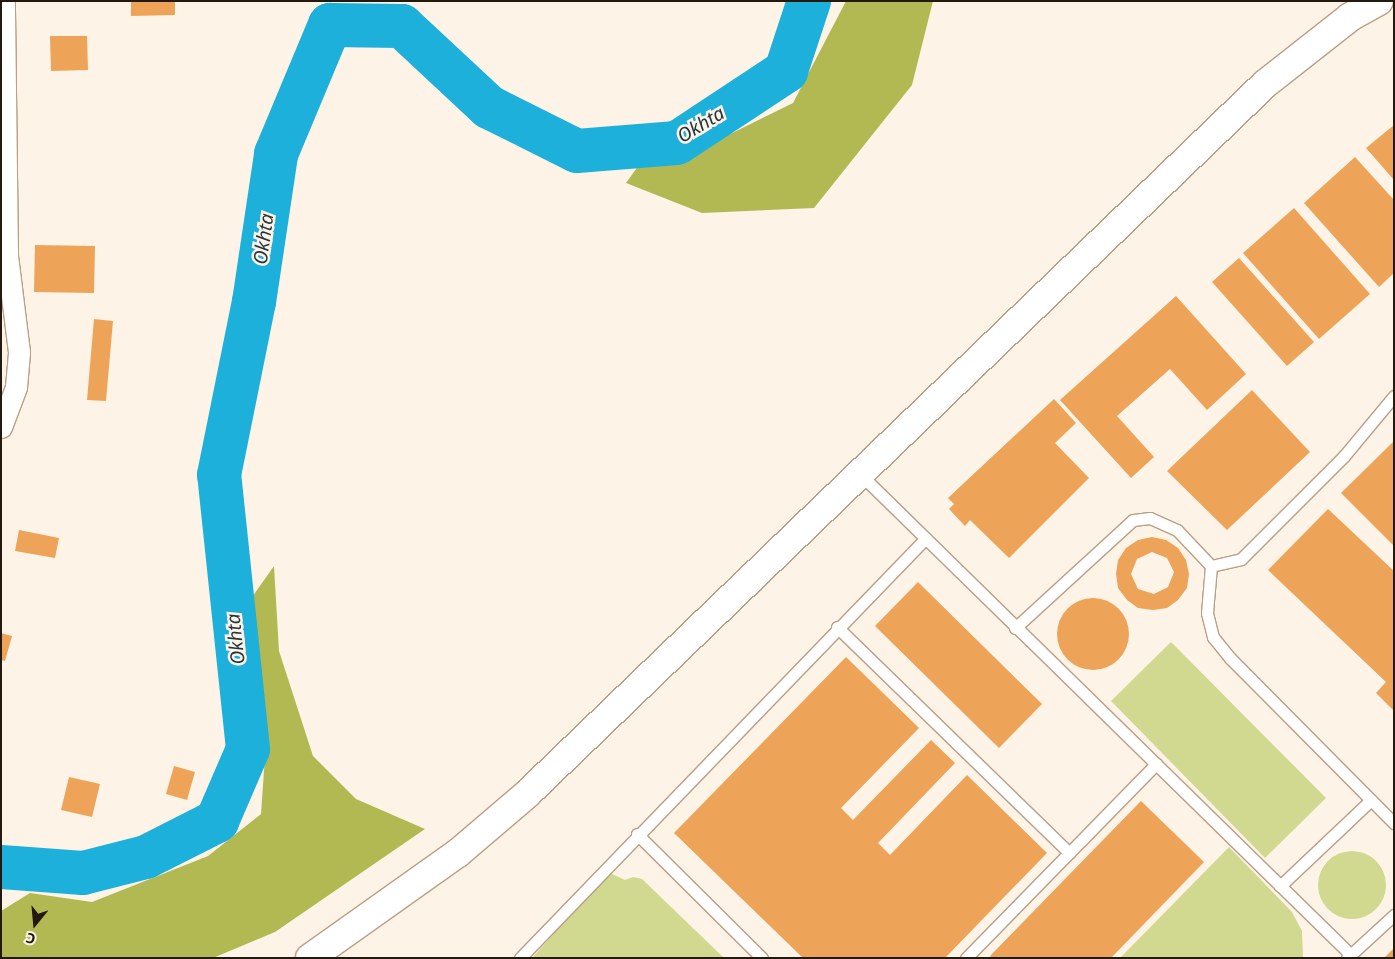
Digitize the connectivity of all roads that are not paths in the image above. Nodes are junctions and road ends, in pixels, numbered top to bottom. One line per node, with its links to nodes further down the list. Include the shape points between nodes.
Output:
1 (4, 1): 3 (street)
2 (1379, 1): 6 (main road, via 1350,17 1266,84)
3 (5, 279): 5 (street, via 19,352 16,387)
4 (1394, 396): 8 (lane, via 1344,456 1241,558)
5 (1, 427)
6 (858, 473): 7 (lane); 19 (main road, via 527,794 458,853)
7 (924, 540): 9 (lane); 10 (lane)
8 (1211, 566): 10 (lane, via 1177,530 1150,518 1133,520); 12 (lane, via 1207,613 1213,636 1230,658)
9 (837, 627): 14 (lane); 15 (lane)
10 (1015, 628): 11 (lane)
11 (1156, 764): 15 (lane); 16 (lane)
12 (1371, 800): 13 (lane); 16 (lane)
13 (1394, 823)
14 (637, 834): 20 (lane); 21 (lane)
15 (1069, 854): 22 (lane)
16 (1280, 886): 18 (lane)
17 (1394, 915): 18 (lane)
18 (1349, 956)
19 (310, 958)
20 (520, 958)
21 (762, 958)
22 (966, 958)

